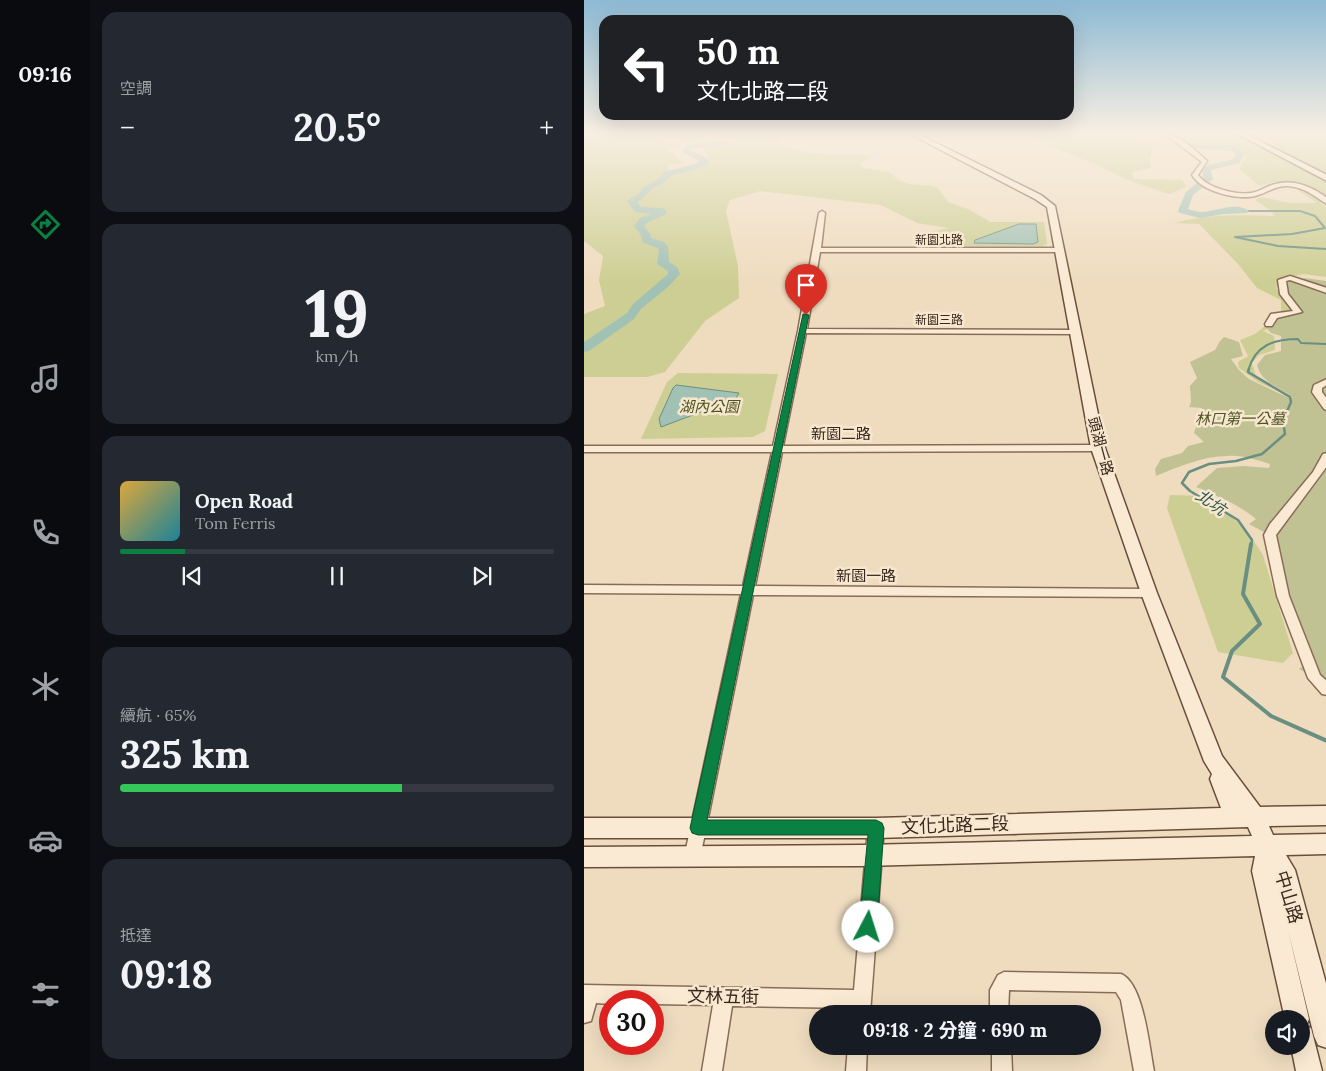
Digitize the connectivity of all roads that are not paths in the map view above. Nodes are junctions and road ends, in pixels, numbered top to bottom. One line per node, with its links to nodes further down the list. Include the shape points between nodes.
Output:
1 (1009, 183): 6 (street, 頭湖一路, via 1045,201 1053,212)
2 (1202, 183): 3 (street, via 1233,194 1249,195 1277,185 1294,185 1322,197)
3 (1326, 202)
4 (822, 213): 5 (street)
5 (818, 250): 6 (street, 新園北路); 9 (street)
6 (1060, 250): 10 (street, 頭湖一路)
7 (1326, 291): 8 (street, via 1290,278 1282,280 1284,294 1298,312 1274,316)
8 (1269, 324)
9 (802, 331): 10 (street, 新園三路); 14 (street)
10 (1076, 332): 15 (street, 頭湖一路)
11 (1326, 381): 12 (street, via 1316,387)
12 (1326, 407)
13 (584, 448): 14 (street, 新園二路)
14 (778, 448): 15 (street, 新園二路); 18 (street)
15 (1098, 448): 19 (street, 頭湖一路)
16 (1326, 456): 20 (street, via 1270,535 1284,596 1315,678)
17 (584, 589): 18 (street, 新園一路)
18 (749, 590): 19 (street, 新園一路); 24 (street)
19 (1149, 593): 22 (street, 頭湖一路, via 1214,761)
20 (1326, 690)
21 (1326, 815): 22 (street, 文化北路二段)
22 (1244, 817): 25 (street, 文化北路二段); 27 (street, 頭湖一路)
23 (584, 828): 24 (street, 文化北路二段)
24 (698, 828): 25 (street, 文化北路二段); 30 (street)
25 (876, 828): 28 (street)
26 (1326, 844): 27 (street, 文化北路二段)
27 (1267, 846): 28 (street, 文化北路二段); 36 (street, 中山路, via 1263,870); 38 (street, 中山路, via 1284,870)
28 (874, 856): 30 (street, 文化北路二段); 34 (street)
29 (584, 857): 30 (street, 文化北路二段)
30 (692, 858)
31 (587, 994): 32 (street, 文林五街); 37 (street)
32 (724, 996): 33 (street, 文林五街); 42 (street)
33 (847, 1005)
34 (861, 1005)
35 (999, 1005): 45 (street, via 998,990 1004,982 1121,983 1130,997)
36 (1295, 1010)
37 (584, 1014)
38 (1326, 1036)
39 (857, 1055): 43 (street)
40 (1001, 1055): 44 (street)
41 (1306, 1055): 46 (street)
42 (712, 1071)
43 (856, 1071)
44 (1002, 1071)
45 (1144, 1071)
46 (1309, 1071)

